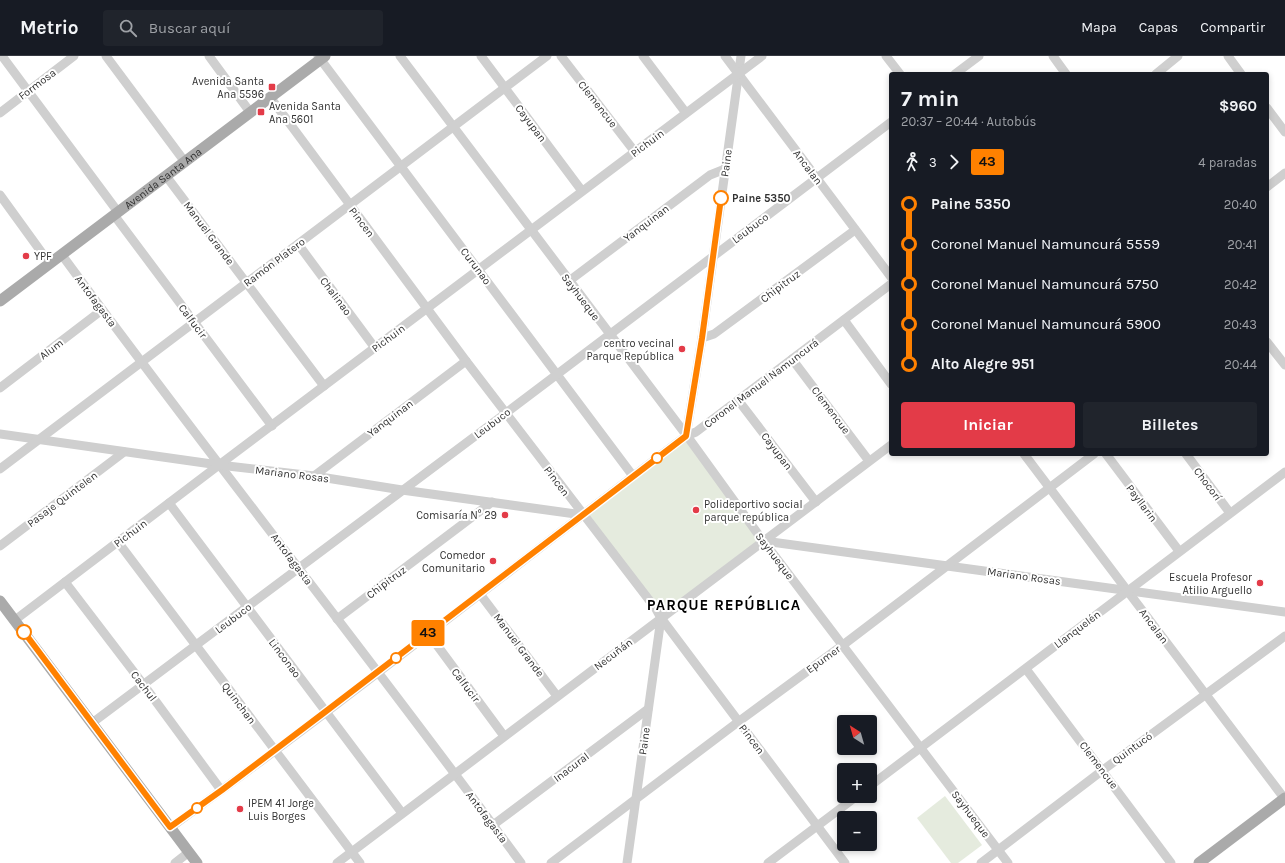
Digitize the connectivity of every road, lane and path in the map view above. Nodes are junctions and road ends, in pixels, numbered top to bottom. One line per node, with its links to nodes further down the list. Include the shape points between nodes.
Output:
1 (2, 56): 26 (street, Calfucir)
2 (74, 56): 26 (street, Formosa)
3 (106, 56): 36 (street)
4 (209, 56): 29 (street)
5 (400, 56): 33 (street, Sayhueque)
6 (481, 56): 25 (street, Cayupan)
7 (548, 56): 25 (street, Ramón Platero)
8 (561, 56): 35 (street, Clemencue)
9 (643, 56): 31 (street)
10 (725, 56): 24 (street, Ancalan)
11 (740, 56): 24 (street, Paine)
12 (762, 56): 24 (street, Pichuin)
13 (886, 56): 19 (street)
14 (979, 56): 20 (street)
15 (1053, 56): 21 (street)
16 (1178, 56): 22 (street)
17 (1228, 56): 23 (street)
18 (321, 57): 27 (main road, Avenida Santa Ana); 37 (street, Curunao)
19 (898, 72)
20 (958, 72)
21 (1065, 72)
22 (1158, 72)
23 (1240, 72)
24 (738, 74): 31 (street, Pichuin); 38 (street, Paine); 41 (street, Ancalan)
25 (504, 88): 33 (street, Ramón Platero); 43 (street, Cayupan)
26 (27, 92): 30 (street, Formosa); 46 (street, Calfucir)
27 (270, 97): 29 (main road, Avenida Santa Ana); 45 (street, Pincen)
28 (1269, 111): 34 (street)
29 (250, 112): 36 (main road, Avenida Santa Ana)
30 (0, 113)
31 (686, 113): 35 (street, Pichuin)
32 (889, 123): 41 (street, Leubuco)
33 (453, 127): 37 (street, Ramón Platero); 47 (street, Sayhueque)
34 (1285, 132)
35 (635, 152): 43 (street, Pichuin)
36 (185, 162): 40 (main road, Avenida Santa Ana)
37 (401, 166): 45 (street, Ramón Platero); 53 (street, Curunao)
38 (725, 169): 51 (street, Paine); 55 (street, Yanquinan, via 710,175)
39 (1285, 173): 42 (street)
40 (166, 176): 46 (main road, Avenida Santa Ana); 56 (street, Manuel Grande)
41 (816, 178): 48 (street, Ancalan); 51 (street, Leubuco)
42 (1269, 185)
43 (582, 191): 47 (street, Pichuin)
44 (0, 195): 52 (street)
45 (350, 205): 49 (street, Ramón Platero); 59 (street, Pincen)
46 (116, 214): 50 (main road, Avenida Santa Ana); 62 (street, Calfucir)
47 (531, 229): 53 (street, Pichuin); 55 (street, Sayhueque)
48 (855, 230): 54 (street, Ancalan); 64 (street, Chipitruz, via 714,334)
49 (298, 244): 56 (street, Ramón Platero); 66 (street, Chalinao)
50 (62, 255): 52 (main road, Avenida Santa Ana); 60 (street, Antofagasta)
51 (712, 256): 63 (street, Leubuco); 64 (street, Paine)
52 (50, 264): 58 (main road, Avenida Santa Ana)
53 (479, 269): 59 (street, Pichuin); 71 (street, Curunao)
54 (889, 274)
55 (569, 281): 63 (street, Sayhueque)
56 (246, 282): 62 (street, Ramón Platero); 73 (street, Manuel Grande)
57 (889, 286): 61 (street, Coronel Manuel Namuncurá)
58 (0, 301)
59 (427, 309): 66 (street, Pichuin); 68 (street, Pincen)
60 (102, 310): 69 (street, Antofagasta); 74 (street, Alum)
61 (844, 320): 67 (street, Coronel Manuel Namuncurá); 72 (street)
62 (194, 322): 69 (street, Ramón Platero); 77 (street, Calfucir)
63 (609, 334): 71 (street, Leubuco); 79 (street, Sayhueque)
64 (702, 338): 79 (street, Paine)
65 (1269, 345): 70 (street)
66 (375, 348): 73 (street, Pichuin)
67 (792, 359): 75 (street, Coronel Manuel Namuncurá); 87 (street, Clemencue)
68 (466, 360): 76 (street, Pincen); 91 (street, Yanquinan)
69 (142, 361): 80 (street, Ramón Platero); 88 (street, Antofagasta)
70 (1285, 365)
71 (557, 374): 76 (street, Leubuco); 92 (street, Curunao)
72 (889, 381)
73 (324, 386): 77 (street, Pichuin)
74 (0, 388)
75 (738, 400): 79 (street, Coronel Manuel Namuncurá, via 696,432); 96 (street, Cayupan)
76 (506, 413): 94 (street, Leubuco); 99 (street, Pincen)
77 (272, 426): 88 (street, Pichuin)
78 (0, 434): 80 (street, Mariano Rosas)
79 (686, 436): 92 (street, Coronel Manuel Namuncurá); 100 (street, Sayhueque)
80 (38, 440): 82 (street, Mariano Rosas); 89 (street, Ramón Platero)
81 (889, 447): 87 (street, Necuñán)
82 (124, 452): 88 (street, Mariano Rosas); 102 (street, Pasaje Quintelen)
83 (1026, 456): 93 (street, Ancalan)
84 (1091, 456): 93 (street, Epumer)
85 (1107, 456): 103 (street, Payllarin)
86 (1187, 456): 98 (street, Chocorí)
87 (869, 462): 96 (street, Necuñán)
88 (219, 464): 91 (street, Mariano Rosas); 97 (street, Pichuin); 105 (street, Antofagasta)
89 (0, 468)
90 (1285, 472): 98 (street, Llanquelén)
91 (314, 476): 94 (street, Mariano Rosas)
92 (634, 476): 99 (street, Coronel Manuel Namuncurá)
93 (1050, 488): 104 (street, Epumer); 107 (street, Ancalan)
94 (402, 490): 95 (street, Mariano Rosas); 105 (street, Leubuco)
95 (492, 502): 99 (street, Mariano Rosas); 113 (street, Chipitruz)
96 (816, 502): 100 (street, Necuñán)
97 (169, 503): 101 (street, Pichuin); 110 (street, Linconao)
98 (1230, 513): 103 (street, Llanquelén)
99 (583, 515): 108 (street, Coronel Manuel Namuncurá); 112 (street, Pincen)
100 (764, 541): 104 (street, Mariano Rosas); 112 (street, Necuñán); 118 (street, Sayhueque)
101 (118, 542): 106 (street, Pichuin); 117 (street, Quinchan)
102 (0, 546)
103 (1179, 552): 107 (street, Llanquelén)
104 (947, 565): 107 (street, Mariano Rosas); 118 (street, Epumer)
105 (299, 568): 110 (street, Leubuco); 113 (street, Antofagasta)
106 (65, 582): 114 (street, Pichuin); 121 (street, Cachul)
107 (1127, 591): 111 (street, Mariano Rosas); 119 (street, Llanquelén); 122 (street, Ancalan)
108 (480, 594): 115 (street, Coronel Manuel Namuncurá); 123 (street, Manuel Grande)
109 (0, 601): 114 (main road)
110 (247, 607): 117 (street, Leubuco); 125 (street, Linconao)
111 (1285, 612)
112 (661, 618): 123 (street, Necuñán); 124 (street, Paine); 126 (street, Pincen)
113 (337, 619): 120 (street, Antofagasta)
114 (15, 620): 127 (main road)
115 (428, 633): 120 (street, Coronel Manuel Namuncurá); 128 (street, Calfucir)
116 (1285, 636): 122 (street, Quintucó)
117 (196, 645): 121 (street, Leubuco); 130 (street, Quinchan)
118 (843, 645): 126 (street, Epumer); 129 (street, Sayhueque)
119 (1026, 669): 129 (street, Llanquelén); 131 (street, Clemencue)
120 (377, 672): 125 (street, Coronel Manuel Namuncurá); 132 (street, Antofagasta)
121 (143, 684): 127 (street, Leubuco); 134 (street, Cachul)
122 (1206, 694): 131 (street, Quintucó); 135 (street, Ancalan)
123 (557, 696): 128 (street, Necuñán)
124 (648, 709): 136 (street, Paine); 139 (street, Inacural)
125 (325, 712): 130 (street, Coronel Manuel Namuncurá); 138 (street, Linconao)
126 (738, 722): 136 (street, Epumer); 140 (street, Pincen)
127 (92, 723): 141 (main road)
128 (504, 736): 132 (street, Necuñán)
129 (921, 748): 133 (street, Llanquelén); 142 (street, Sayhueque)
130 (274, 750): 134 (street, Coronel Manuel Namuncurá); 144 (street, Quinchan)
131 (1103, 770): 142 (street, Quintucó); 156 (street, Clemencue)
132 (454, 774): 138 (street, Necuñán); 139 (street, Antofagasta)
133 (877, 781)
134 (222, 790): 141 (street, Coronel Manuel Namuncurá)
135 (1285, 798): 157 (main road)
136 (636, 800): 150 (street, Epumer); 151 (street, Paine)
137 (847, 803): 140 (street)
138 (402, 813): 144 (street, Necuñán)
139 (493, 825): 149 (street, Antofagasta)
140 (817, 825): 152 (street); 153 (street, Pincen)
141 (170, 827): 143 (main road)
142 (998, 850): 154 (street, Quintucó); 155 (street, Sayhueque)
143 (189, 852): 145 (street); 146 (main road)
144 (352, 852): 147 (street, Necuñán); 148 (street, Quinchan)
145 (175, 863)
146 (198, 863)
147 (337, 863)
148 (360, 863)
149 (521, 863)
150 (551, 863)
151 (627, 863)
152 (768, 863)
153 (845, 863)
154 (981, 863)
155 (1008, 863)
156 (1171, 863)
157 (1199, 863)

